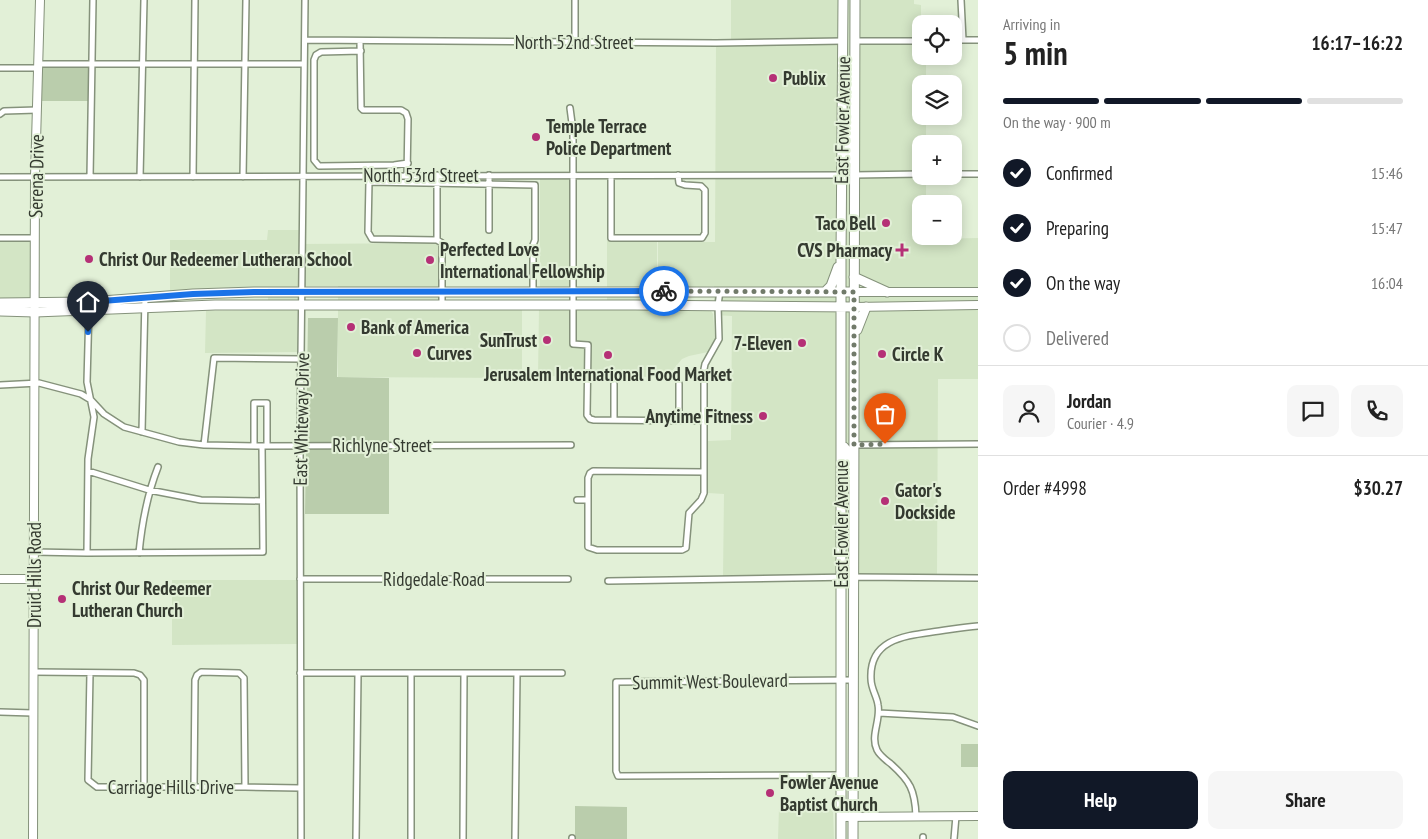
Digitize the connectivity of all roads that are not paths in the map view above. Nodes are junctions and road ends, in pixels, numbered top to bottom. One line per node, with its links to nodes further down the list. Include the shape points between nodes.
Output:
1 (40, 0): 27 (street, Serena Drive)
2 (93, 0): 22 (street)
3 (144, 0): 23 (street)
4 (195, 0): 24 (street)
5 (246, 0): 25 (street)
6 (305, 0): 13 (street, East Whiteway Drive)
7 (576, 0): 20 (street)
8 (843, 0): 17 (main road, East Fowler Avenue)
9 (848, 0): 18 (main road, via 848,30)
10 (854, 0): 18 (main road, East Fowler Avenue)
11 (961, 0): 12 (street)
12 (961, 15)
13 (305, 40): 16 (street, North 52nd Street); 26 (street, East Whiteway Drive)
14 (962, 40): 15 (street)
15 (978, 40)
16 (360, 41): 20 (street, North 52nd Street); 21 (street)
17 (843, 41): 20 (street, North 52nd Street); 29 (main road, East Fowler Avenue); 33 (main road, via 849,49 849,87)
18 (854, 41): 19 (street); 33 (main road, East Fowler Avenue)
19 (912, 41)
20 (575, 42)
21 (361, 51): 34 (street, via 361,108 406,113); 34 (street, via 321,52 316,55 314,160 319,166)
22 (92, 63): 23 (street); 27 (street); 50 (street)
23 (143, 63): 24 (street); 51 (street)
24 (194, 64): 25 (street); 52 (street)
25 (245, 64): 26 (street); 53 (street)
26 (304, 64): 42 (street, East Whiteway Drive)
27 (38, 66): 28 (street); 31 (street, Serena Drive)
28 (0, 68)
29 (842, 102): 35 (main road, East Fowler Avenue); 36 (main road, via 847,120 850,170)
30 (570, 108): 46 (street, via 574,131)
31 (37, 110): 32 (street, via 4,111); 49 (street, Serena Drive)
32 (0, 114)
33 (854, 120): 36 (main road, East Fowler Avenue)
34 (408, 163): 44 (street)
35 (841, 174): 41 (street, North 53rd Street); 61 (main road, East Fowler Avenue)
36 (854, 174): 37 (street); 62 (main road, East Fowler Avenue)
37 (912, 174)
38 (962, 174): 39 (street)
39 (978, 174)
40 (489, 175): 45 (street, North 53rd Street); 46 (street, North 53rd Street); 55 (street)
41 (678, 175): 47 (street, North 53rd Street); 47 (street, via 679,182 701,186 705,190 705,233 702,238 611,238)
42 (303, 176): 43 (street, North 53rd Street); 53 (street, North 53rd Street); 65 (street, East Whiteway Drive)
43 (369, 176): 44 (street, North 53rd Street); 54 (street)
44 (407, 176): 45 (street, North 53rd Street)
45 (438, 176): 56 (street)
46 (573, 176): 47 (street, North 53rd Street); 69 (street)
47 (611, 176)
48 (0, 177): 49 (street, North 53rd Street)
49 (35, 177): 50 (street, North 53rd Street); 59 (street, Serena Drive)
50 (90, 177): 51 (street, North 53rd Street)
51 (140, 177): 52 (street, North 53rd Street)
52 (192, 177): 53 (street, North 53rd Street)
53 (243, 177)
54 (369, 182): 56 (street); 60 (street, via 368,232 372,239)
55 (489, 184): 56 (street); 57 (street); 68 (street, via 535,185)
56 (437, 185): 60 (street)
57 (489, 230)
58 (0, 238): 59 (street)
59 (35, 238): 85 (street, Serena Drive)
60 (437, 240): 67 (street, via 442,243)
61 (841, 259): 70 (main road, via 831,286); 71 (main road, East Fowler Avenue)
62 (854, 276): 72 (main road, East Fowler Avenue); 73 (main road)
63 (720, 291): 69 (main road); 70 (main road); 82 (street)
64 (238, 292): 65 (main road); 75 (main road); 77 (main road)
65 (302, 292): 66 (main road); 78 (street, East Whiteway Drive)
66 (353, 292): 67 (main road); 79 (main road)
67 (438, 292): 68 (main road); 80 (main road)
68 (533, 292): 69 (main road)
69 (573, 292): 81 (street)
70 (825, 292): 71 (main road)
71 (841, 292): 72 (main road); 89 (main road, East Fowler Avenue)
72 (854, 292): 73 (street); 86 (main road, East Fowler Avenue)
73 (886, 292): 74 (street)
74 (978, 292)
75 (145, 302): 77 (main road); 84 (main road); 102 (street)
76 (0, 303): 85 (main road)
77 (238, 305): 78 (main road)
78 (302, 305): 79 (main road); 93 (street, East Whiteway Drive)
79 (352, 305): 80 (main road)
80 (437, 305): 81 (main road)
81 (573, 305): 82 (main road); 99 (street, via 573,344 588,345 587,415 594,420)
82 (718, 305): 88 (main road); 101 (street, via 719,339 704,370)
83 (978, 305): 87 (street)
84 (89, 306): 85 (main road); 98 (street, via 87,382)
85 (35, 307): 90 (main road); 94 (street, Druid Hills Road)
86 (854, 307): 87 (street); 89 (main road); 92 (main road, East Fowler Avenue)
87 (866, 307): 92 (main road)
88 (817, 308): 89 (main road); 91 (main road)
89 (841, 308): 91 (main road, East Fowler Avenue)
90 (0, 311)
91 (842, 319): 103 (main road, East Fowler Avenue)
92 (854, 339): 108 (main road, East Fowler Avenue)
93 (301, 359): 105 (street, via 214,358); 106 (street, East Whiteway Drive)
94 (34, 383): 97 (street, Richlyne Street); 98 (street, Richlyne Street, via 81,394); 119 (street, Druid Hills Road)
95 (614, 384): 99 (street)
96 (679, 384): 100 (street)
97 (0, 385)
98 (91, 400): 102 (street, Richlyne Street, via 104,414 124,427); 112 (street, via 94,417)
99 (614, 420): 100 (street)
100 (679, 420): 101 (street)
101 (704, 421): 113 (street)
102 (142, 432): 105 (street, Richlyne Street)
103 (841, 444): 118 (main road, via 847,450 849,510); 122 (main road, East Fowler Avenue)
104 (978, 444): 108 (street)
105 (204, 445): 109 (street, Richlyne Street)
106 (300, 445): 107 (street, Richlyne Street); 110 (street, Richlyne Street); 127 (street, East Whiteway Drive)
107 (570, 445)
108 (854, 445): 118 (main road, East Fowler Avenue)
109 (254, 446): 110 (street, Richlyne Street); 110 (street, via 254,403 266,403)
110 (264, 446): 117 (street)
111 (158, 466): 114 (street)
112 (88, 471): 114 (street); 121 (street)
113 (704, 472): 116 (street, via 593,471 588,478); 116 (street, via 704,493 689,513 687,544 682,550 588,547)
114 (149, 490): 117 (street, via 201,500); 120 (street)
115 (577, 500): 116 (street)
116 (587, 500)
117 (262, 502): 120 (street, via 263,552)
118 (854, 514): 123 (main road, East Fowler Avenue)
119 (34, 552): 121 (street); 126 (street, Druid Hills Road)
120 (139, 553): 121 (street)
121 (87, 554)
122 (842, 578): 123 (street); 129 (street); 139 (main road, East Fowler Avenue)
123 (854, 578): 124 (street); 140 (main road, East Fowler Avenue)
124 (978, 578)
125 (0, 579): 126 (street)
126 (34, 579): 131 (street, Druid Hills Road)
127 (300, 579): 128 (street, Ridgedale Road); 133 (street, East Whiteway Drive)
128 (568, 579)
129 (608, 582)
130 (978, 626): 143 (street, via 905,636 887,644 875,659 871,673)
131 (34, 672): 132 (street); 142 (street, Druid Hills Road)
132 (90, 673): 146 (street, via 134,673 144,680); 146 (street, Carriage Hills Drive, via 88,780 97,787)
133 (300, 673): 136 (street); 149 (street, East Whiteway Drive)
134 (517, 673): 135 (street); 138 (street); 160 (street)
135 (562, 673)
136 (358, 674): 137 (street); 157 (street)
137 (411, 674): 138 (street); 158 (street)
138 (464, 674): 159 (street)
139 (842, 680): 140 (street, Summit West Boulevard); 145 (main road, East Fowler Avenue); 145 (street, Summit West Boulevard, via 616,682 618,776)
140 (853, 680): 154 (main road, East Fowler Avenue)
141 (0, 712): 142 (street)
142 (33, 713): 155 (street, Druid Hills Road)
143 (879, 713): 144 (street, via 953,717); 150 (street, via 876,747 906,778 912,790)
144 (978, 726)
145 (842, 775): 153 (main road, East Fowler Avenue)
146 (144, 787): 147 (street, Carriage Hills Drive)
147 (194, 787): 148 (street, Carriage Hills Drive); 148 (street, via 195,680 201,672 239,673 244,678)
148 (245, 787): 149 (street, Carriage Hills Drive)
149 (300, 788): 156 (street, East Whiteway Drive)
150 (916, 816): 151 (street); 154 (street)
151 (956, 816): 152 (street); 163 (street)
152 (978, 816)
153 (841, 817): 154 (street); 161 (main road, East Fowler Avenue)
154 (853, 817): 162 (main road, East Fowler Avenue)
155 (33, 839)
156 (301, 839)
157 (356, 839)
158 (410, 839)
159 (463, 839)
160 (515, 839)
161 (841, 839)
162 (853, 839)
163 (954, 839)

